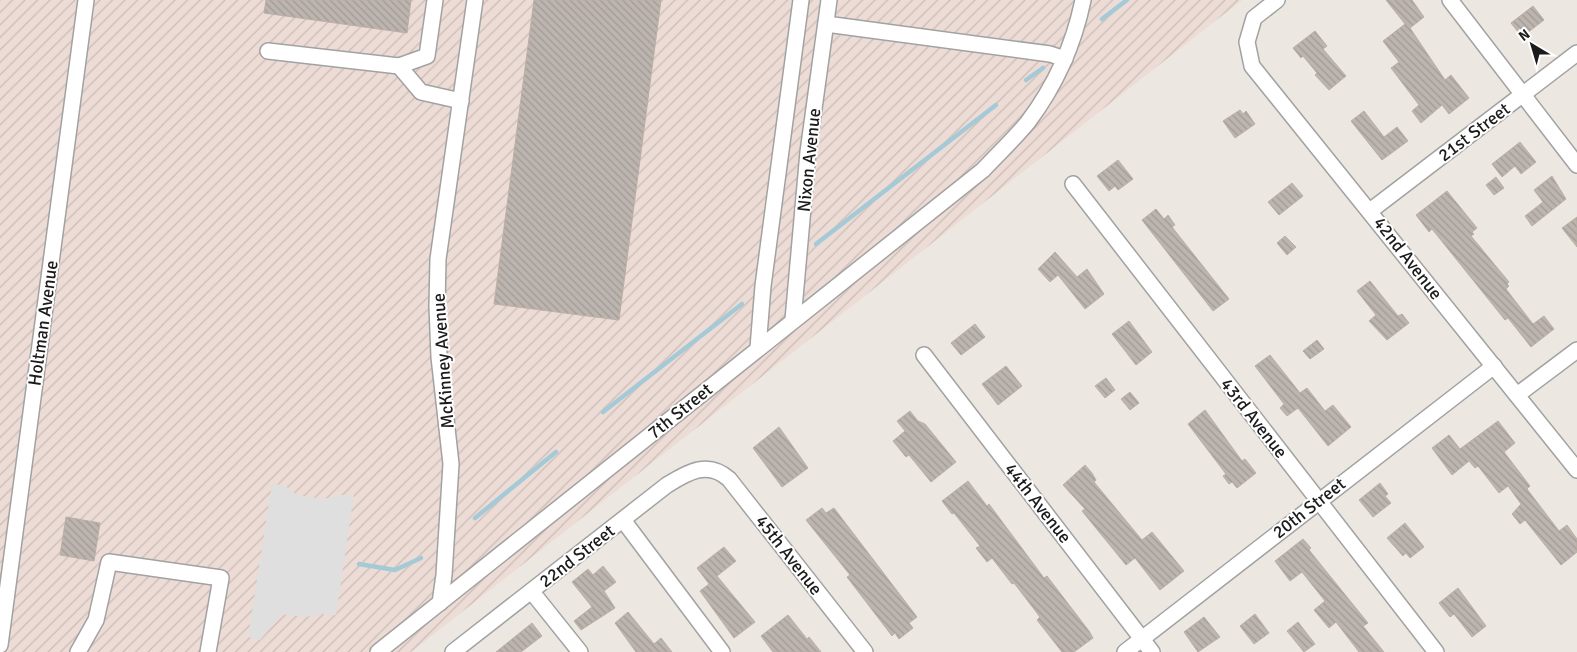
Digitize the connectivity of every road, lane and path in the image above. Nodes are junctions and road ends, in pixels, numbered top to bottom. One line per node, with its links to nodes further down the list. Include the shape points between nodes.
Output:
1 (86, 0): 32 (street, Holtman Avenue)
2 (435, 0): 13 (street, via 428,56)
3 (475, 0): 15 (street, McKinney Avenue)
4 (801, 0): 20 (street, via 763,286)
5 (829, 0): 9 (street, Nixon Avenue)
6 (1083, 0): 12 (street, 7th Street, via 1078,25)
7 (1277, 0): 18 (street, 42nd Avenue, via 1254,18 1247,42 1252,66)
8 (1450, 0): 14 (street)
9 (826, 24): 12 (street, via 1050,54); 19 (street, Nixon Avenue, via 808,152)
10 (268, 51): 13 (street)
11 (1577, 53): 14 (street, 21st Street)
12 (1065, 59): 19 (street, 7th Street, via 1028,122 983,170)
13 (399, 66): 15 (street, via 421,92)
14 (1523, 96): 16 (street); 18 (street, 21st Street)
15 (461, 100): 30 (street, McKinney Avenue, via 438,260 439,357 451,464)
16 (1577, 165)
17 (1072, 184): 27 (street, 43rd Avenue)
18 (1370, 210): 23 (street, 42nd Avenue)
19 (793, 320): 20 (street, 7th Street)
20 (758, 348): 30 (street, 7th Street)
21 (1577, 350): 24 (street)
22 (924, 355): 31 (street, 44th Avenue)
23 (1494, 366): 24 (street, 42nd Avenue); 27 (street, 20th Street)
24 (1516, 395): 26 (street, 42nd Avenue)
25 (706, 469): 28 (street, 22nd Street, via 695,470 673,481); 39 (street, 45th Avenue, via 714,469 729,479)
26 (1577, 470)
27 (1319, 500): 31 (street, 20th Street); 42 (street, 43rd Avenue)
28 (623, 520): 29 (street, 22nd Street); 38 (street)
29 (532, 592): 36 (street, 22nd Street); 37 (street)
30 (440, 603): 35 (street, 7th Street)
31 (1142, 639): 40 (street, 20th Street); 41 (street, 44th Avenue)
32 (0, 645)
33 (78, 652): 34 (street, via 96,620 108,562 221,578)
34 (208, 652)
35 (378, 652)
36 (453, 652)
37 (580, 652)
38 (722, 652)
39 (866, 652)
40 (1125, 652)
41 (1152, 652)
42 (1436, 652)

